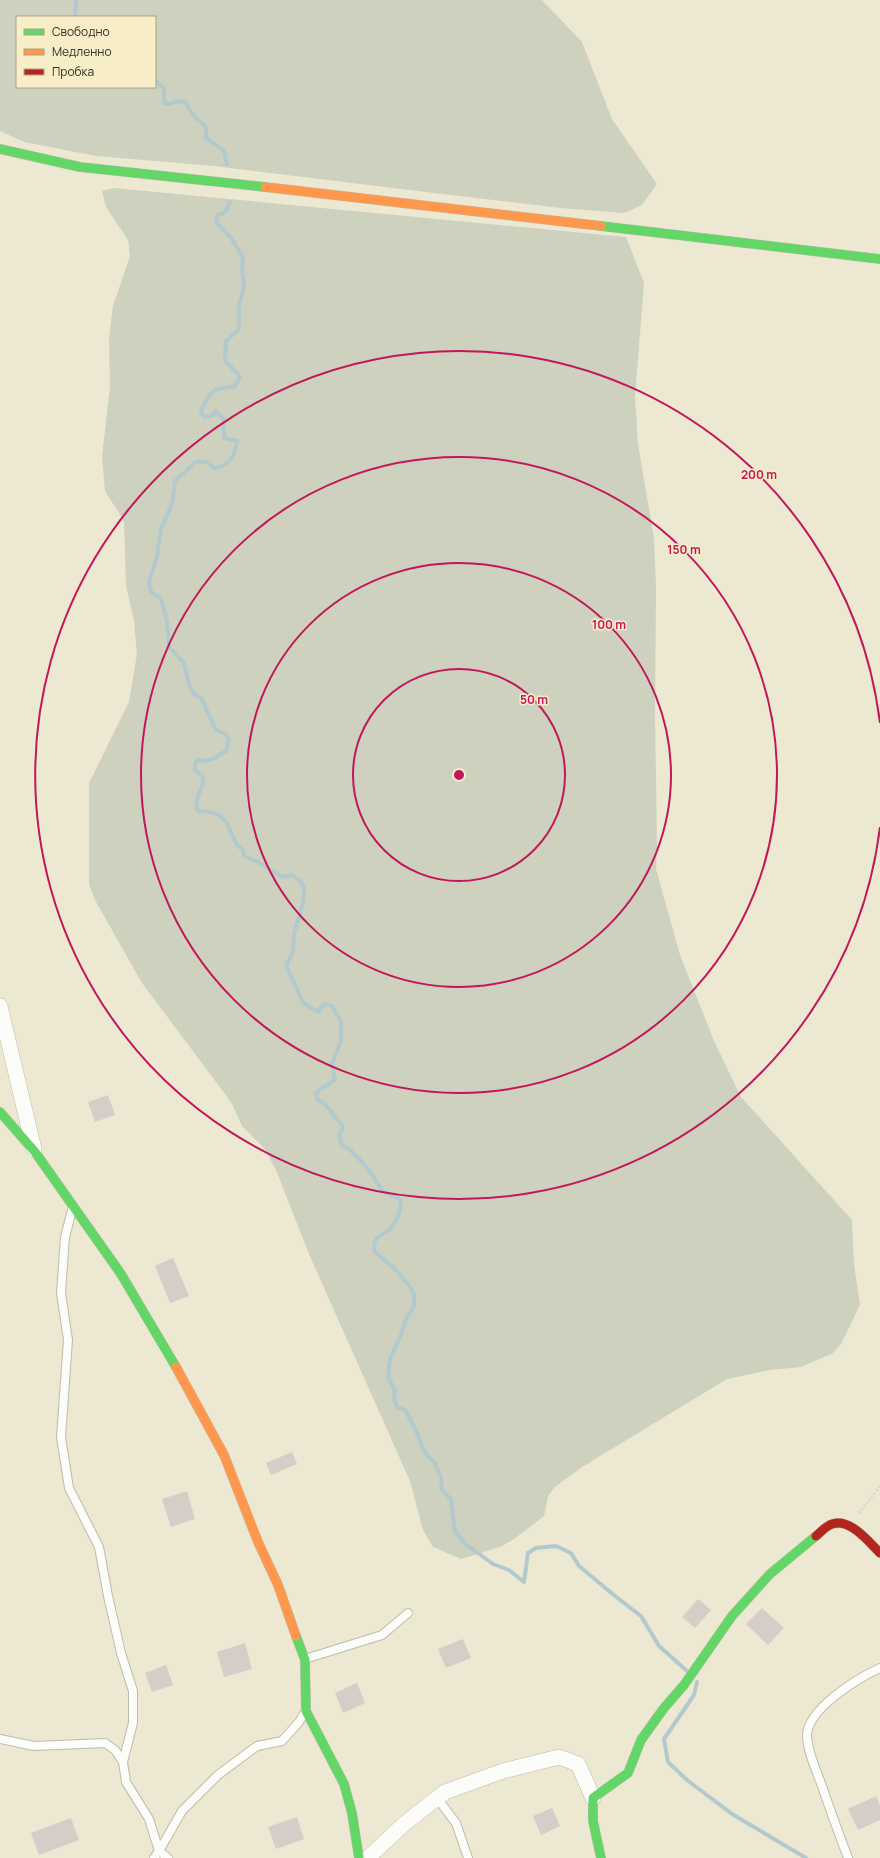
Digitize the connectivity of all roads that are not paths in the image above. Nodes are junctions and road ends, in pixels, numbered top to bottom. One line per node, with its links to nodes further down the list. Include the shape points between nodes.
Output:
1 (0, 148): 2 (street, via 80,167)
2 (880, 259)
3 (0, 1006): 5 (street)
4 (0, 1112): 5 (street)
5 (35, 1152): 6 (street)
6 (73, 1206): 9 (street, via 120,1274 174,1363 224,1455 278,1585); 13 (lane, via 65,1237 60,1293 68,1340 62,1437 69,1488 99,1547 114,1624 133,1691 133,1723)
7 (880, 1553): 15 (street, via 843,1522 828,1525 770,1574 732,1616 684,1685 650,1727 641,1740 628,1774)
8 (408, 1613): 9 (lane, via 382,1634)
9 (304, 1660): 11 (street)
10 (880, 1668): 23 (lane, via 836,1695 816,1713 807,1735 811,1758)
11 (306, 1711): 16 (lane, via 282,1741 257,1746 218,1775 182,1811); 19 (street, via 344,1784 352,1813)
12 (0, 1739): 13 (lane, via 34,1746 105,1744 115,1750)
13 (123, 1762): 16 (lane, via 126,1782 149,1819)
14 (437, 1798): 15 (street, via 445,1792 503,1771 558,1757 578,1764); 20 (street, via 404,1824); 21 (lane, via 456,1823)
15 (593, 1798): 22 (street, via 593,1821)
16 (159, 1851): 17 (lane); 18 (lane)
17 (154, 1858)
18 (168, 1858)
19 (359, 1858)
20 (368, 1858)
21 (468, 1858)
22 (601, 1858)
23 (848, 1858)

